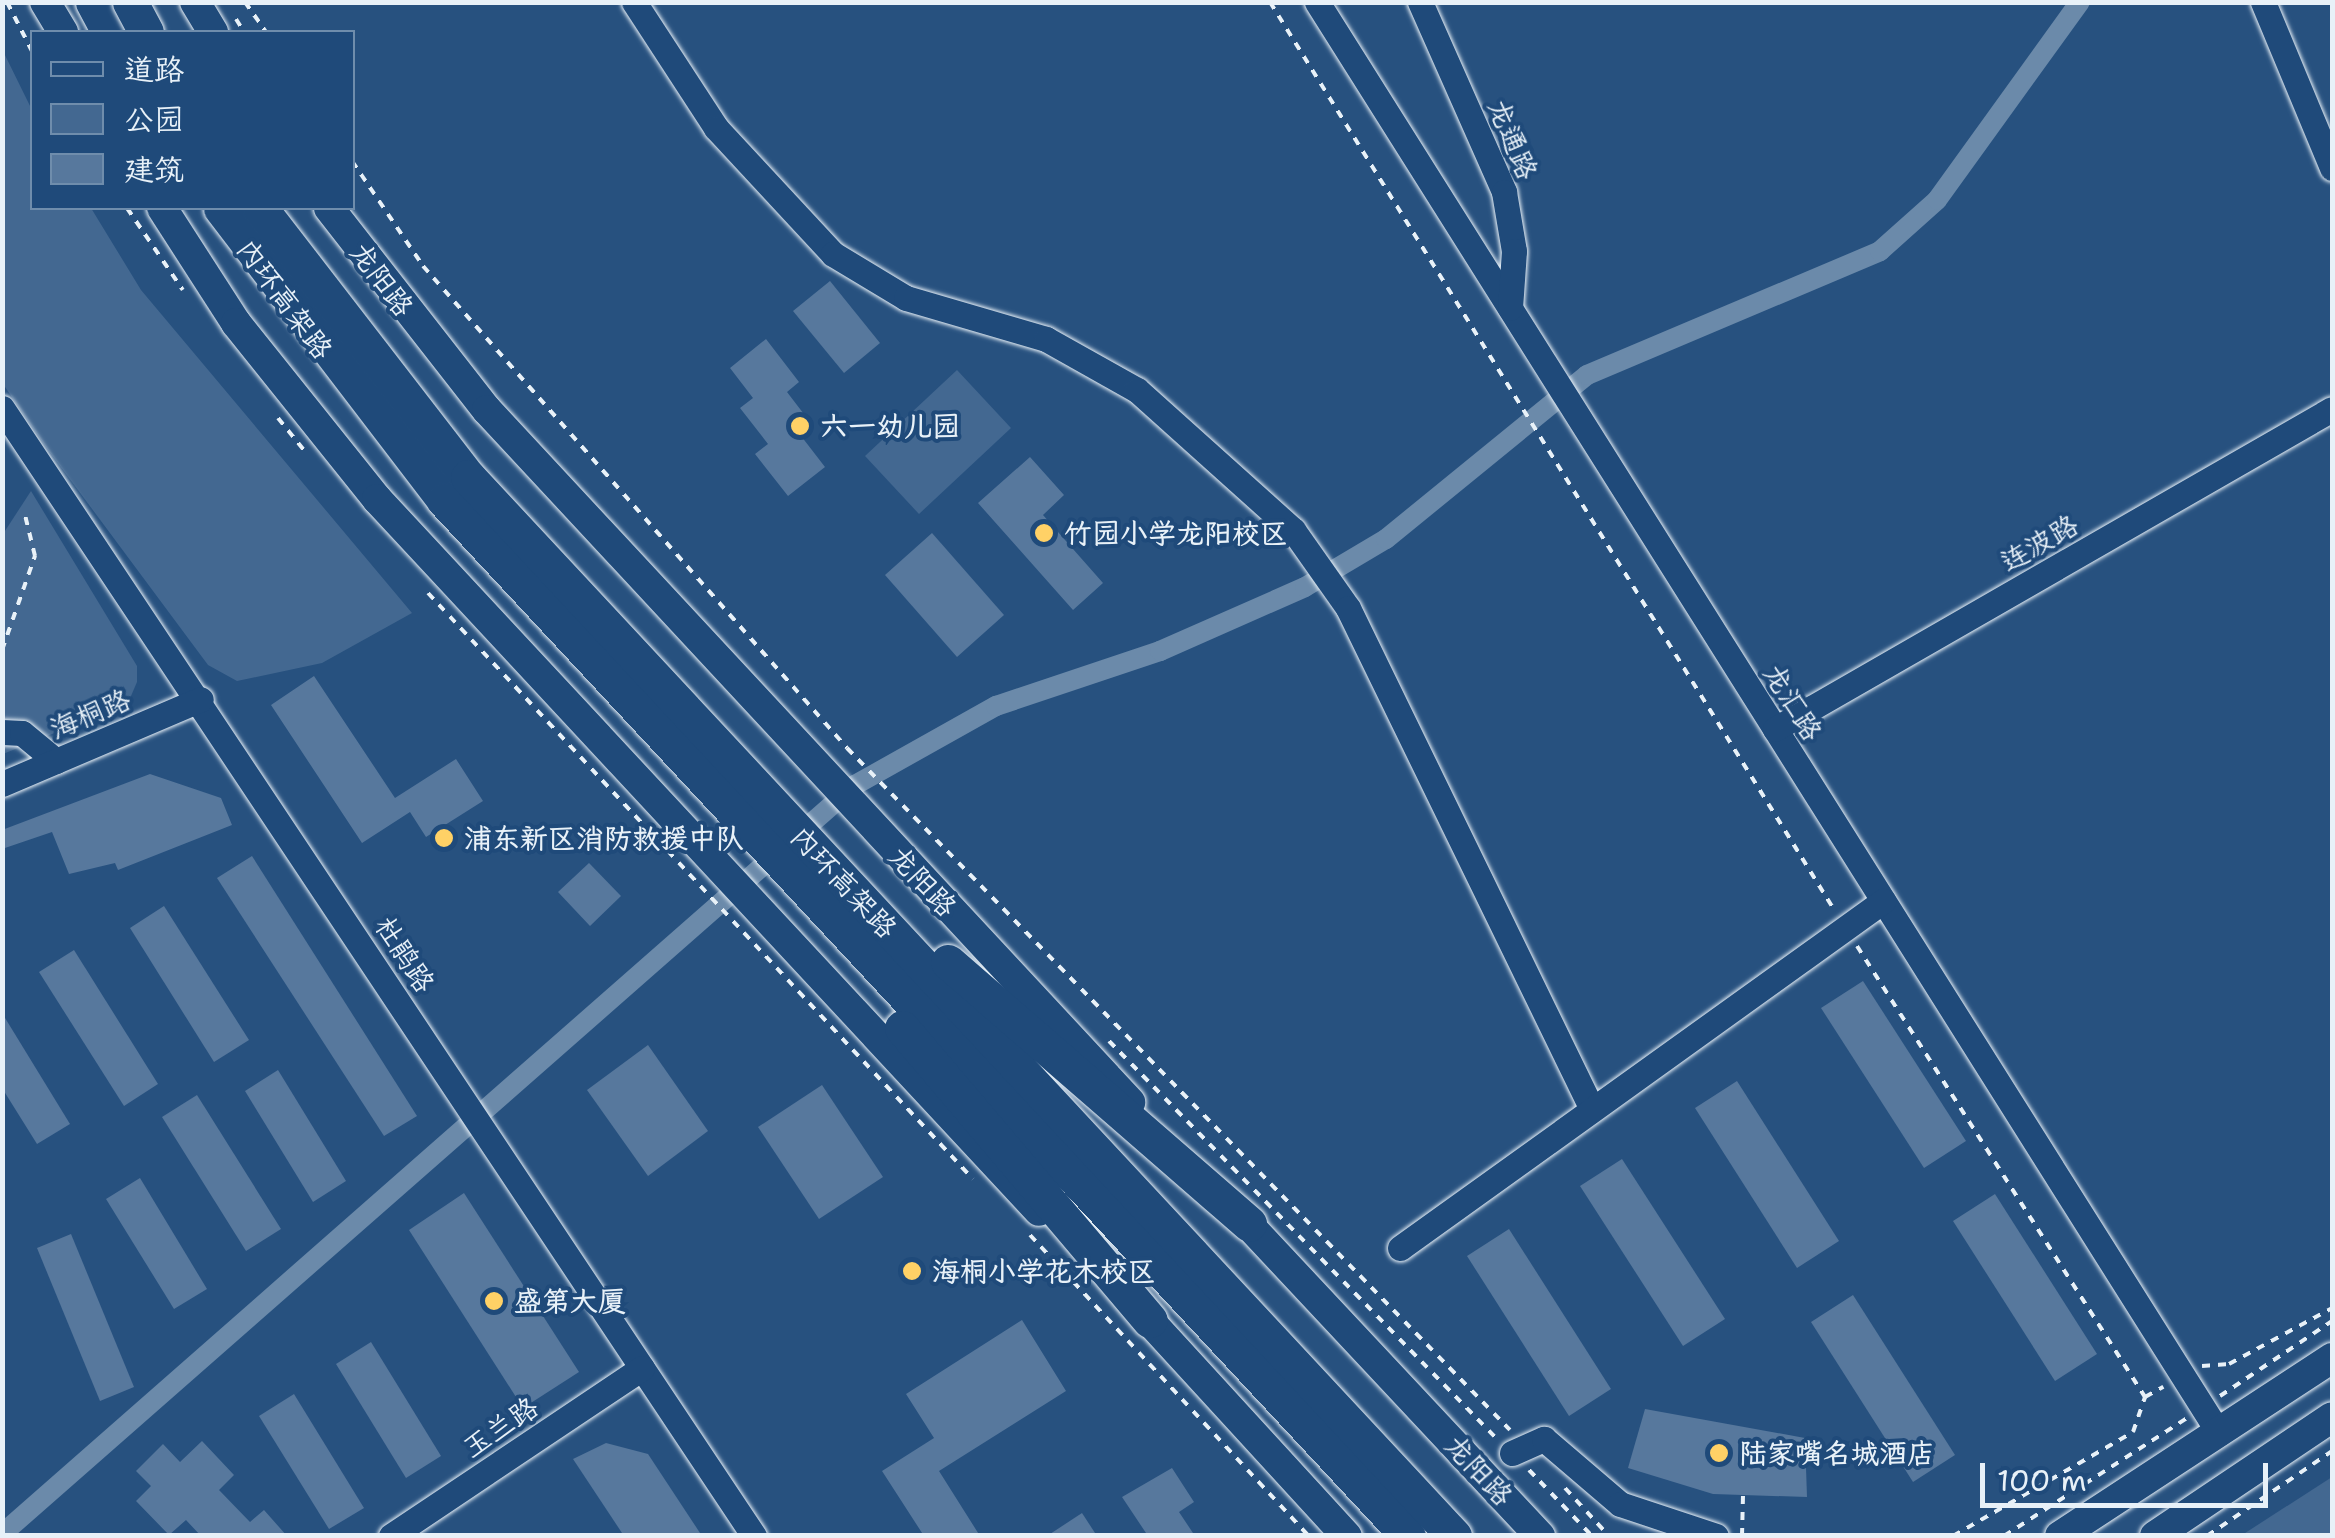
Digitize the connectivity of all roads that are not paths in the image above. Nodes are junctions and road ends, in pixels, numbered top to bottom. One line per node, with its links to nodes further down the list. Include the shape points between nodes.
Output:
1 (45, 2): 9 (main road)
2 (93, 2): 10 (highway)
3 (130, 2): 11 (highway, bridge)
4 (194, 2): 12 (main road)
5 (634, 2): 30 (street, via 716,128 833,254 906,298 1046,339 1137,390 1293,530 1348,608)
6 (1317, 2): 19 (street, 龙汇路)
7 (1420, 2): 19 (street, 龙通路, via 1504,192 1514,252)
8 (2263, 2): 13 (street)
9 (62, 30)
10 (108, 30)
11 (145, 30)
12 (212, 30)
13 (2332, 168)
14 (163, 210): 33 (main road, via 325,439 702,871)
15 (223, 210): 18 (highway, 内环高架路)
16 (261, 210): 18 (highway, 内环高架路)
17 (331, 210): 31 (main road, 龙阳路, via 487,410 826,757)
18 (282, 270): 27 (highway, 内环高架路, via 597,616); 27 (highway, 内环高架路, via 444,500 701,778)
19 (1510, 308): 23 (street, 龙汇路)
20 (2, 408): 22 (street, 杜鹃路)
21 (2332, 409): 23 (street, 连波路)
22 (201, 699): 25 (street, 海桐路); 36 (street, 杜鹃路)
23 (1775, 729): 29 (street, 龙汇路)
24 (2, 732): 25 (street, via 22,733)
25 (56, 760): 26 (street, 海桐路)
26 (2, 784)
27 (763, 815): 28 (highway, 内环高架路); 28 (highway)
28 (820, 878): 31 (highway, via 971,984); 33 (highway); 34 (highway, 内环高架路)
29 (1883, 901): 30 (street); 38 (street, 龙汇路)
30 (1590, 1105): 32 (street)
31 (1249, 1224): 45 (main road, 龙阳路)
32 (1400, 1248)
33 (1150, 1320): 42 (main road)
34 (1236, 1327): 43 (highway, 内环高架路); 44 (highway, 内环高架路)
35 (2332, 1358): 38 (main road)
36 (642, 1368): 40 (street, 玉兰路); 41 (street, 杜鹃路)
37 (2332, 1417): 48 (main road)
38 (2211, 1420): 47 (main road)
39 (1519, 1450): 46 (street, via 1544,1439 1620,1504)
40 (391, 1536)
41 (754, 1536)
42 (1347, 1536)
43 (1408, 1536)
44 (1454, 1536)
45 (1540, 1536)
46 (1716, 1536)
47 (2060, 1536)
48 (2155, 1536)

